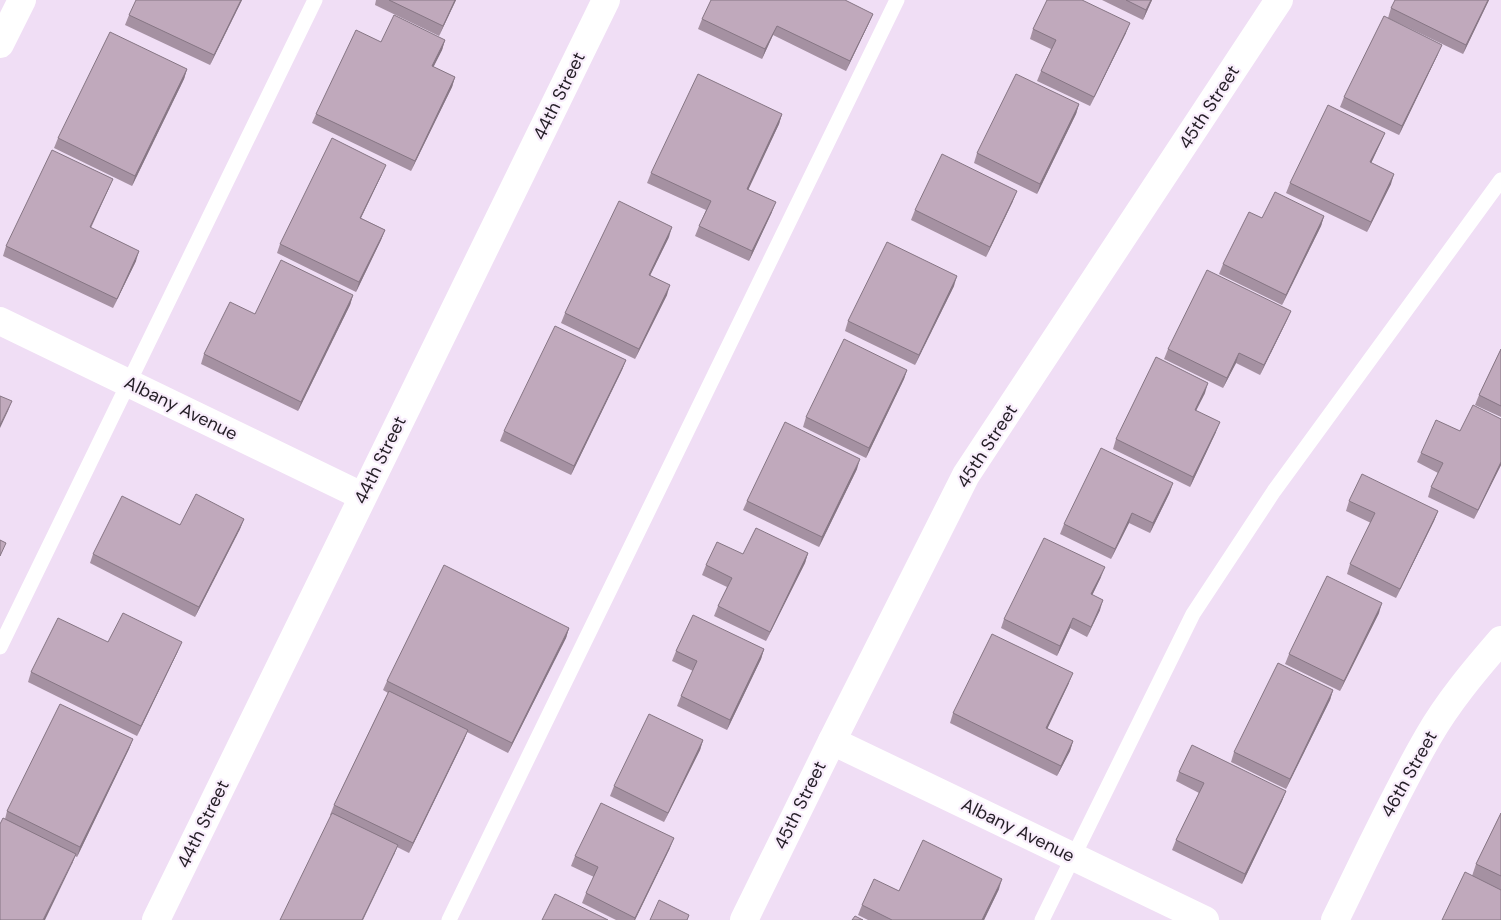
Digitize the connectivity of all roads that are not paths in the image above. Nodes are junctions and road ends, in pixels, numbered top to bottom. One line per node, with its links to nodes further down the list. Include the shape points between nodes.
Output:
1 (22, 0): 6 (street)
2 (316, 0): 9 (lane)
3 (606, 0): 10 (street, 44th Street)
4 (897, 0): 16 (lane)
5 (1279, 0): 13 (street, 45th Street, via 966,476)
6 (0, 44)
7 (1501, 180): 14 (lane, via 1274,490 1193,614)
8 (0, 321): 9 (street, Albany Avenue)
9 (129, 383): 10 (street, Albany Avenue); 12 (lane)
10 (362, 496): 15 (street, 44th Street)
11 (1501, 640): 20 (street, 46th Street, via 1429,736 1380,826)
12 (0, 647)
13 (832, 741): 14 (street, Albany Avenue); 17 (street, 45th Street)
14 (1073, 857): 18 (lane); 19 (street, Albany Avenue)
15 (156, 920)
16 (449, 920)
17 (744, 920)
18 (1042, 920)
19 (1205, 920)
20 (1335, 920)

